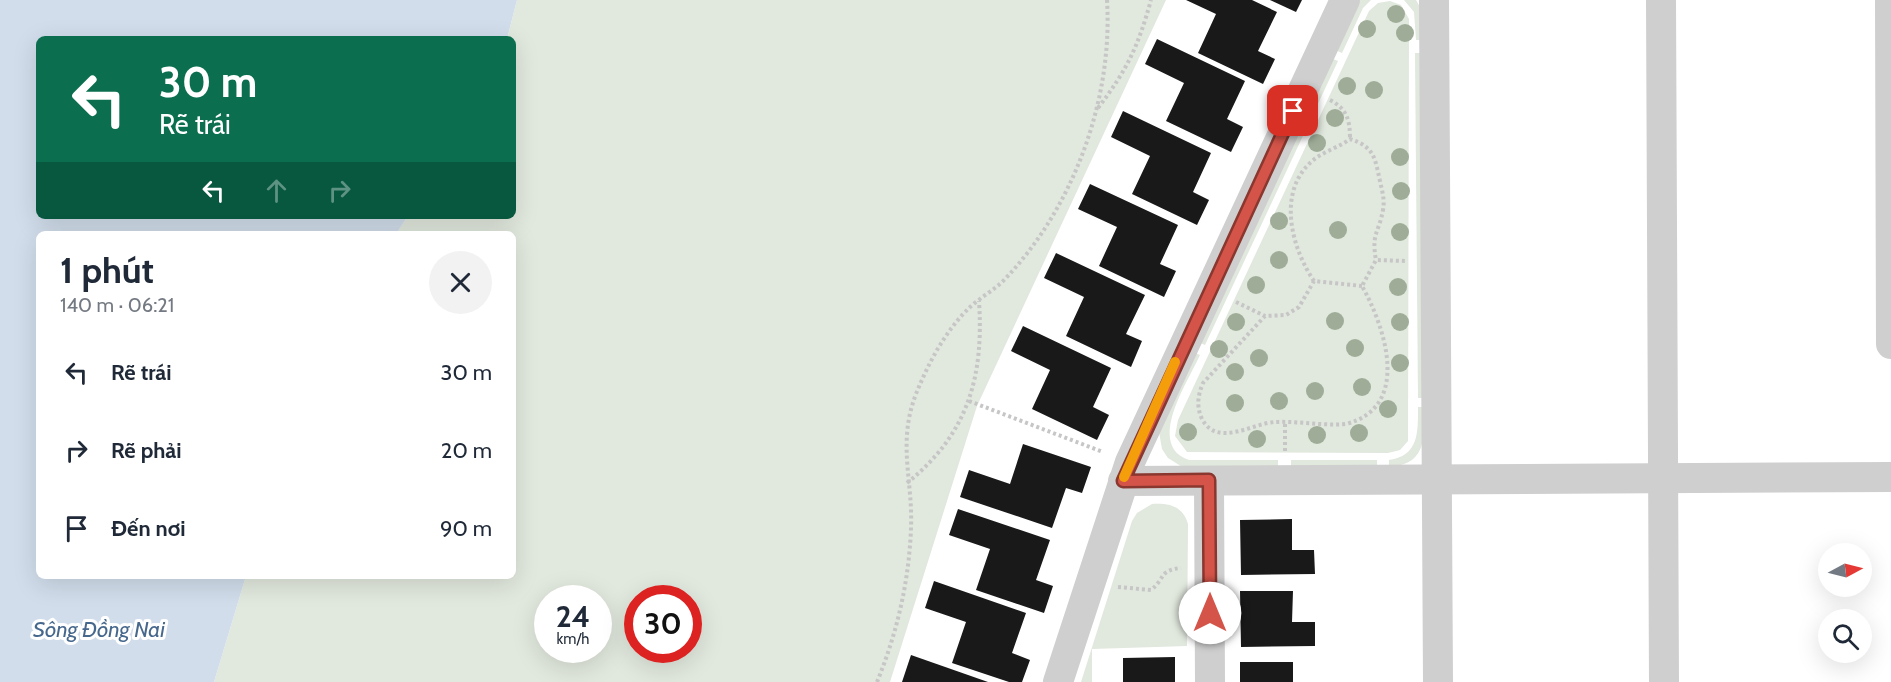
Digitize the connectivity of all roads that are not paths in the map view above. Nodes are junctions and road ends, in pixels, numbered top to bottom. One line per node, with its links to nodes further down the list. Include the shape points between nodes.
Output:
1 (1345, 0): 6 (street)
2 (1661, 0): 9 (street)
3 (1890, 0): 5 (street)
4 (1433, 1): 8 (street)
5 (1891, 344)
6 (1126, 471): 10 (street); 11 (street)
7 (1891, 477): 9 (street)
8 (1437, 479): 9 (street); 10 (street); 13 (street)
9 (1663, 479): 14 (street)
10 (1209, 480): 12 (street)
11 (1059, 682)
12 (1210, 682)
13 (1438, 682)
14 (1664, 682)

